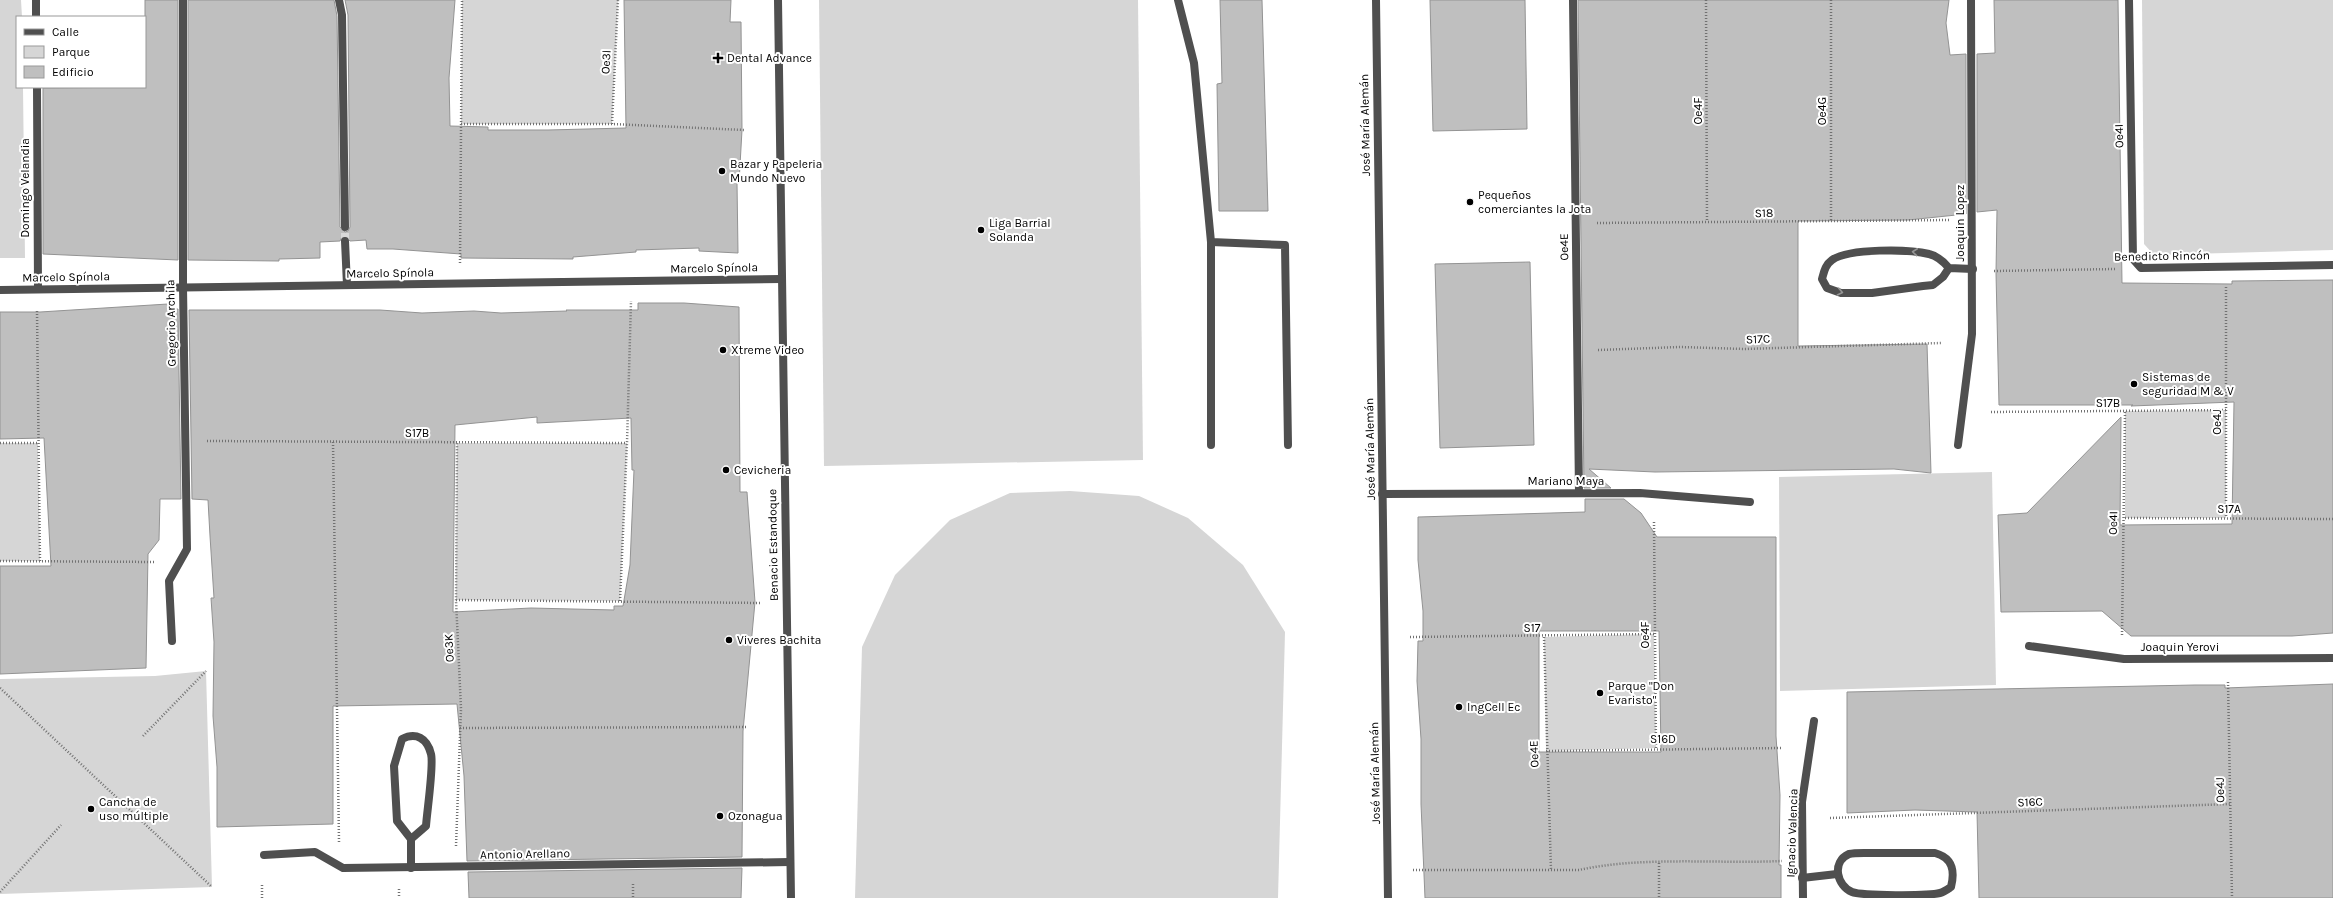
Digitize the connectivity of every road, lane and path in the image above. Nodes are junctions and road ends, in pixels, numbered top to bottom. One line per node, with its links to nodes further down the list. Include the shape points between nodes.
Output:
1 (36, 0): 14 (street)
2 (183, 0): 35 (street, Gregorio Archila)
3 (339, 0): 23 (street, via 342,14)
4 (462, 0): 16 (path)
5 (618, 0): 17 (path, Oe3l)
6 (778, 0): 32 (street, Benacio Estandoque)
7 (1178, 0): 25 (street, via 1194,63)
8 (1376, 0): 55 (street, José María Alemán)
9 (1573, 0): 22 (street, Oe4E)
10 (1706, 0): 21 (path, Oe4F)
11 (1831, 0): 20 (path, Oe4G)
12 (1971, 0): 30 (street, Joaquin Lopez)
13 (2129, 0): 29 (street, Oe4I, via 2133,258)
14 (36, 16)
15 (37, 88): 36 (street, Domingo Velandia)
16 (461, 124): 17 (path); 26 (path)
17 (612, 124): 18 (path)
18 (744, 130)
19 (1952, 220): 20 (path, S18)
20 (1831, 221): 21 (path, S18)
21 (1707, 222): 22 (path, S18)
22 (1576, 223): 41 (street, Oe4E)
23 (345, 227)
24 (345, 241): 33 (street)
25 (1211, 242): 51 (street); 52 (street, via 1285,245)
26 (460, 264)
27 (2333, 265): 29 (street, Benedicto Rincón)
28 (1949, 268): 28 (street, one-way to 28, via 1942,260 1930,254 1875,250 1832,260 1825,267 1822,279 1827,288 1841,293 1872,293 1933,284 1943,277); 30 (street)
29 (2141, 268): 31 (path, Benedicto Rincón)
30 (1973, 269): 53 (street, Joaquin Lopez, via 1972,334)
31 (1991, 271)
32 (780, 280): 33 (street, Marcelo Spínola); 92 (street, Benacio Estandoque)
33 (347, 285): 35 (street, Marcelo Spínola)
34 (2226, 285): 42 (path, Oe4J)
35 (183, 287): 36 (street, Marcelo Spínola); 71 (street, Gregorio Archila, via 187,549 169,581)
36 (38, 289): 37 (street, Marcelo Spínola)
37 (0, 290)
38 (631, 297): 49 (path)
39 (37, 306): 47 (path)
40 (1941, 343): 41 (path, S17C, via 1744,349 1680,347)
41 (1577, 350): 54 (street, Oe4E)
42 (2226, 410): 44 (path, S17B); 58 (path, Oe4J)
43 (1991, 412): 44 (path, S17B)
44 (2125, 412): 57 (path, Oe4I)
45 (207, 441): 46 (path, S17B)
46 (333, 442): 48 (path, S17B); 88 (path)
47 (38, 443): 50 (path); 61 (path)
48 (457, 443): 49 (path, S17B); 64 (path, Oe3K)
49 (627, 443): 65 (path)
50 (0, 444)
51 (1211, 445)
52 (1288, 445)
53 (1958, 445)
54 (1579, 493): 55 (street, Mariano Maya); 56 (street, Mariano Maya, via 1640,493)
55 (1382, 494): 108 (street, José María Alemán)
56 (1750, 502)
57 (2125, 518): 58 (path, S17A); 68 (path, Oe4I)
58 (2226, 518): 59 (path, S17A)
59 (2333, 519)
60 (1654, 522): 67 (path, Oe4F)
61 (40, 560): 62 (path); 63 (path)
62 (0, 561)
63 (157, 562)
64 (456, 600): 65 (path); 79 (path, Oe3K)
65 (620, 601): 66 (path)
66 (762, 604)
67 (1654, 634): 70 (path, S17); 81 (path, Oe4F)
68 (2122, 635)
69 (1410, 637): 70 (path, S17)
70 (1544, 637): 83 (path, Oe4E)
71 (172, 641)
72 (2029, 646): 73 (street, Joaquin Yerovi, via 2124,659)
73 (2333, 658)
74 (206, 671): 80 (path)
75 (2228, 682): 84 (path, Oe4J)
76 (0, 688): 102 (path)
77 (1814, 721): 98 (street, Ignacio Valencia, via 1802,802)
78 (747, 727): 79 (path)
79 (460, 728): 89 (path, Oe3K)
80 (143, 736)
81 (1656, 748): 82 (path, S16D); 83 (path, S16D)
82 (1781, 748)
83 (1546, 751): 96 (path, Oe4E)
84 (2230, 804): 85 (path, S16C); 111 (path, Oe4J)
85 (1830, 818)
86 (61, 825): 103 (path)
87 (411, 839): 87 (street, via 426,826 431,754 425,741 418,735 402,739 394,766 397,821); 94 (street)
88 (339, 843)
89 (456, 852)
90 (264, 855): 94 (street, Antonio Arellano, via 315,852 343,868)
91 (1784, 861): 93 (path)
92 (790, 862): 94 (street, Antonio Arellano); 107 (street, Benacio Estandoque)
93 (1659, 863): 96 (path); 109 (path)
94 (412, 868)
95 (1413, 870): 96 (path)
96 (1550, 870)
97 (1837, 874): 97 (street, via 1839,863 1849,854 1935,852 1944,855 1950,862 1954,874 1951,887 1942,893 1920,896 1853,893 1840,883); 98 (street)
98 (1802, 878): 110 (street, Ignacio Valencia)
99 (399, 883): 105 (path)
100 (633, 883): 106 (path)
101 (262, 884): 104 (path)
102 (212, 887)
103 (0, 892)
104 (262, 898)
105 (399, 898)
106 (633, 898)
107 (791, 898)
108 (1388, 898)
109 (1660, 898)
110 (1803, 898)
111 (2232, 898)

